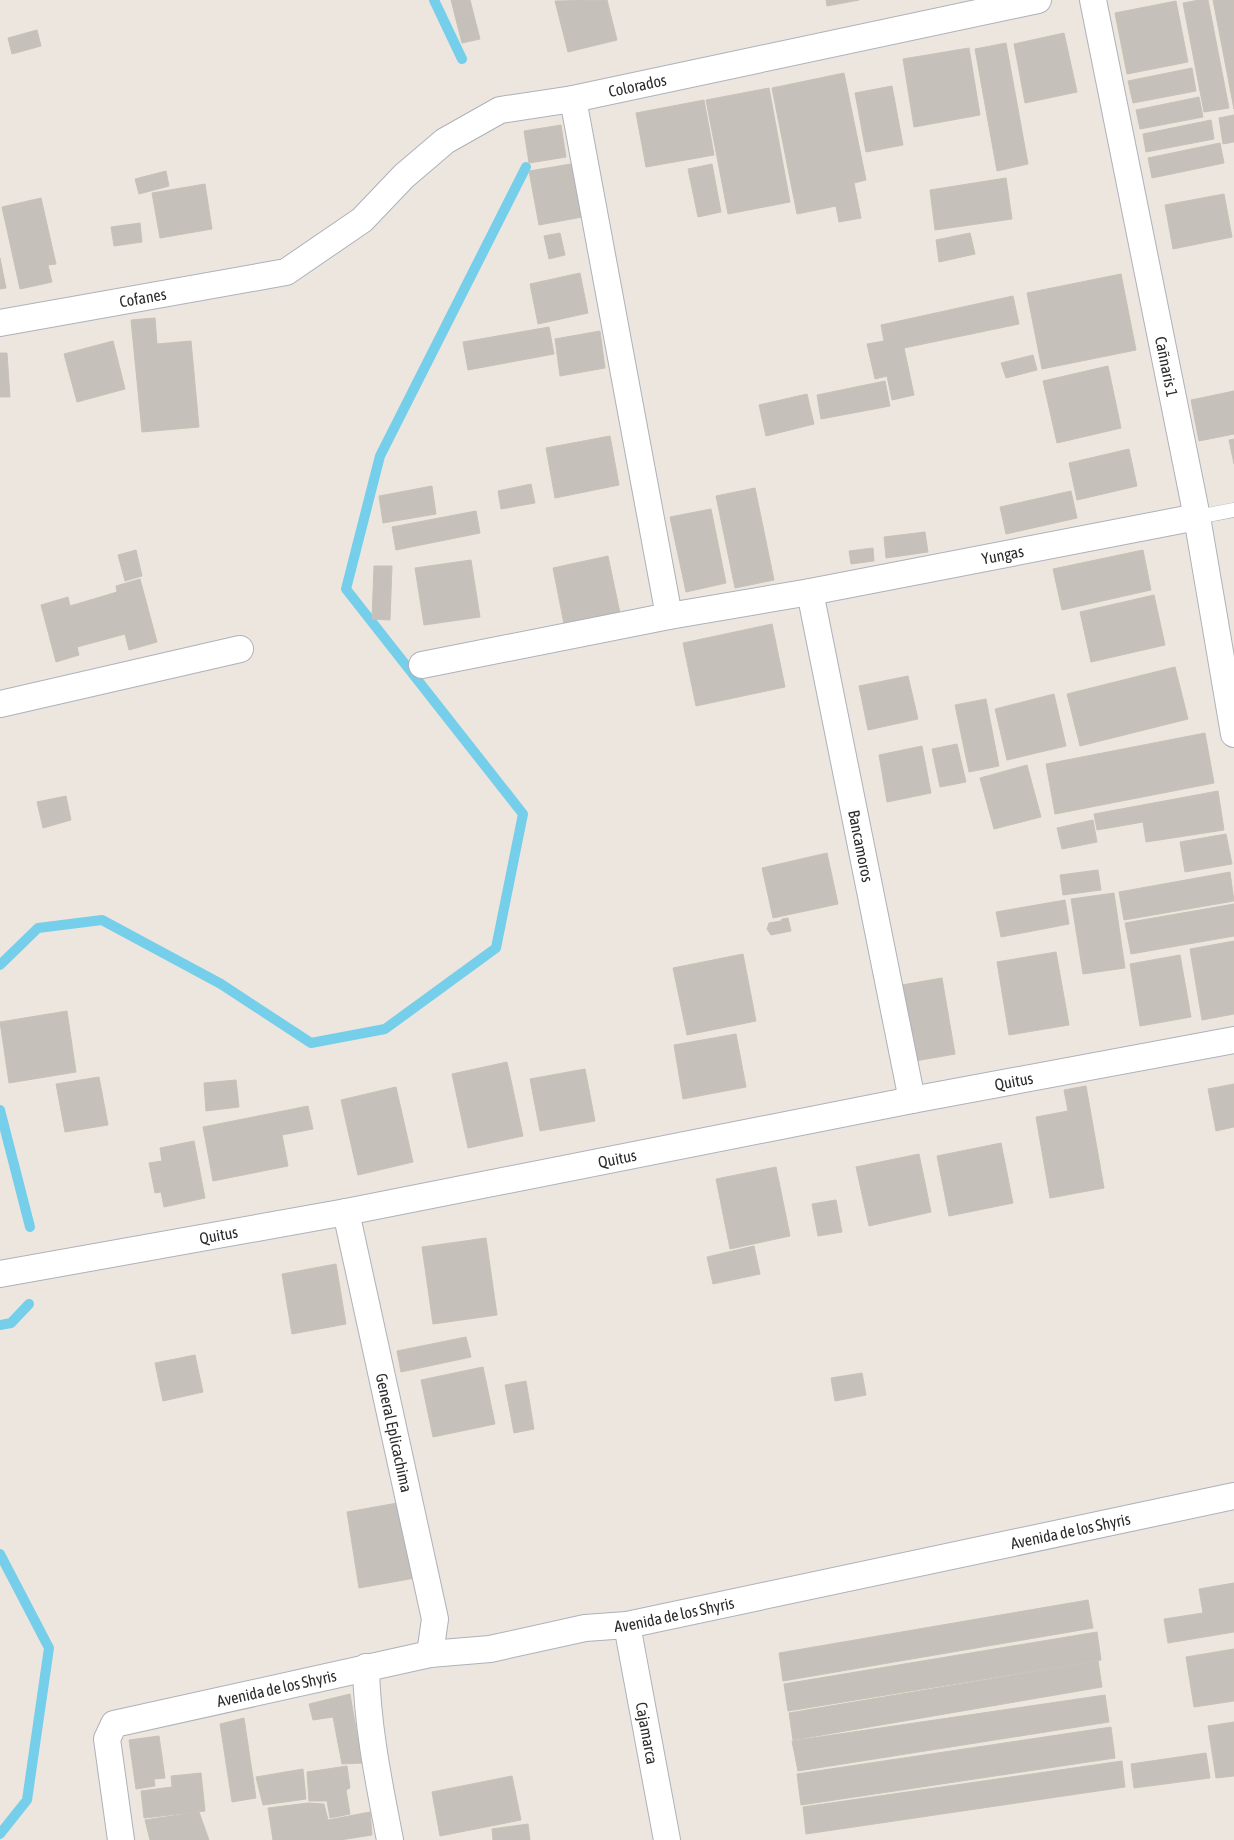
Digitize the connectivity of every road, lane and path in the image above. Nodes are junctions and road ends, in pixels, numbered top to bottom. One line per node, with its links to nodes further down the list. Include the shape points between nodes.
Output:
1 (1038, 0): 3 (street, Colorados)
2 (1093, 0): 7 (street, Cañnaris 1)
3 (573, 99): 4 (street, Colorados, via 500,110 445,141 404,176 362,220); 9 (street)
4 (286, 272): 5 (street, Cofanes)
5 (0, 323)
6 (1234, 510): 7 (lane)
7 (1197, 517): 8 (street, Yungas); 13 (street, Cañnaris 1)
8 (810, 592): 9 (street, Yungas); 15 (street, Bancamoros)
9 (668, 616): 11 (street, Yungas)
10 (240, 649): 12 (street)
11 (422, 665)
12 (0, 704)
13 (1234, 734)
14 (1234, 1040): 15 (street, Quitus)
15 (912, 1100): 16 (street, Quitus)
16 (346, 1212): 17 (street, Quitus); 20 (street, General Eplicachima, via 435,1619)
17 (0, 1274)
18 (1234, 1496): 19 (street, Avenida de los Shyris)
19 (628, 1625): 20 (street, Avenida de los Shyris, via 585,1628 490,1648); 24 (street, Cajamarca)
20 (430, 1654): 21 (street, Avenida de los Shyris)
21 (366, 1667): 22 (street, Avenida de los Shyris, via 114,1724 107,1739); 23 (street, via 373,1753)
22 (121, 1840)
23 (390, 1840)
24 (667, 1840)

